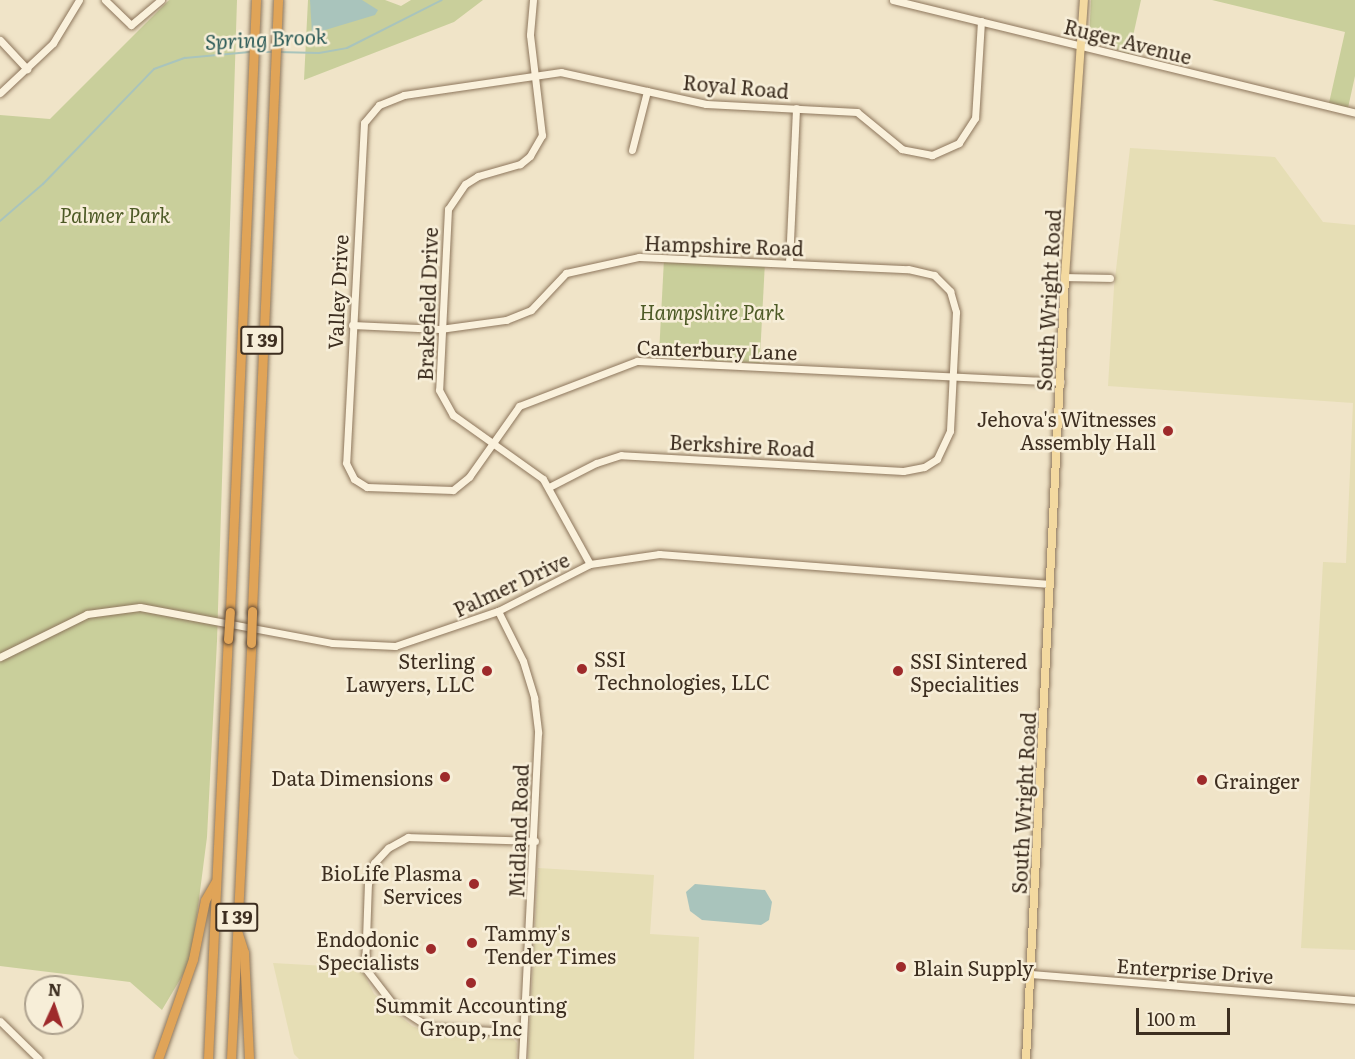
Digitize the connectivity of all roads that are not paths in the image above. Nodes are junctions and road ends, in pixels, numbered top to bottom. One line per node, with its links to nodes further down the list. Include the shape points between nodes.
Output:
1 (79, 0): 12 (street, via 59,35)
2 (105, 0): 3 (street, via 123,20 136,24)
3 (161, 0)
4 (256, 0): 35 (highway, I 39, bridge)
5 (278, 0): 36 (highway, I 39, bridge)
6 (533, 0): 13 (street, Brakefield Drive, via 529,24)
7 (893, 0): 9 (street, Ruger Avenue)
8 (1084, 0): 11 (main road, South Wright Road)
9 (981, 21): 11 (street, Ruger Avenue); 16 (street, Royal Road, via 975,118 959,143 946,152 916,155 902,149 857,112)
10 (0, 40): 12 (street)
11 (1082, 46): 18 (street, Ruger Avenue); 21 (main road, South Wright Road)
12 (27, 69): 15 (street)
13 (536, 74): 14 (street, Royal Road, via 573,73); 17 (street, Royal Road, via 404,95); 24 (street, Brakefield Drive, via 543,122 538,146 520,164 478,176 465,184 448,209)
14 (647, 91): 16 (street, Royal Road, via 706,104); 19 (street)
15 (0, 93)
16 (796, 108): 20 (street)
17 (374, 109): 23 (street, Valley Drive, via 364,123)
18 (1355, 113)
19 (632, 150)
20 (789, 263): 24 (street, Hampshire Road, via 655,256 592,265 566,273 531,310 519,316); 25 (street, Hampshire Road, via 908,269 944,282 954,301)
21 (1065, 277): 22 (street); 26 (main road, South Wright Road)
22 (1110, 278)
23 (351, 324): 24 (street, Hampshire Road); 28 (street, Valley Drive, via 346,463)
24 (440, 329): 27 (street, Brakefield Drive, via 439,390 444,404 453,415)
25 (953, 376): 26 (street, Canterbury Lane); 27 (street, Canterbury Lane, via 637,361 530,399 509,416); 29 (street, Berkshire Road, via 950,431 938,459 924,467 903,471 621,455)
26 (1060, 382): 31 (main road, South Wright Road)
27 (492, 441): 28 (street, Canterbury Lane, via 469,477 453,490 367,487); 29 (street, Brakefield Drive)
28 (354, 479)
29 (549, 487): 30 (street, Brakefield Drive)
30 (590, 564): 31 (street, Palmer Drive, via 659,554); 32 (street, Palmer Drive)
31 (1050, 584): 37 (main road, South Wright Road)
32 (498, 611): 33 (street, Palmer Drive, via 395,646 332,643 186,614 117,608 87,614); 34 (street, Midland Road, via 523,661 534,698 538,733)
33 (0, 657)
34 (536, 842): 40 (street, Midland Road); 40 (street, via 408,837 388,848 374,863 368,884 365,969 392,1003 417,1023 429,1027)
35 (216, 880): 42 (highway, via 205,900 193,959); 43 (highway, I 39)
36 (236, 927): 44 (highway, I 39); 45 (highway, via 244,952)
37 (1032, 974): 38 (street, Enterprise Drive); 47 (main road, South Wright Road)
38 (1355, 1000)
39 (0, 1021): 41 (street)
40 (524, 1033): 46 (street, Midland Road)
41 (39, 1059)
42 (158, 1059)
43 (208, 1059)
44 (231, 1059)
45 (249, 1059)
46 (522, 1059)
47 (1026, 1059)

